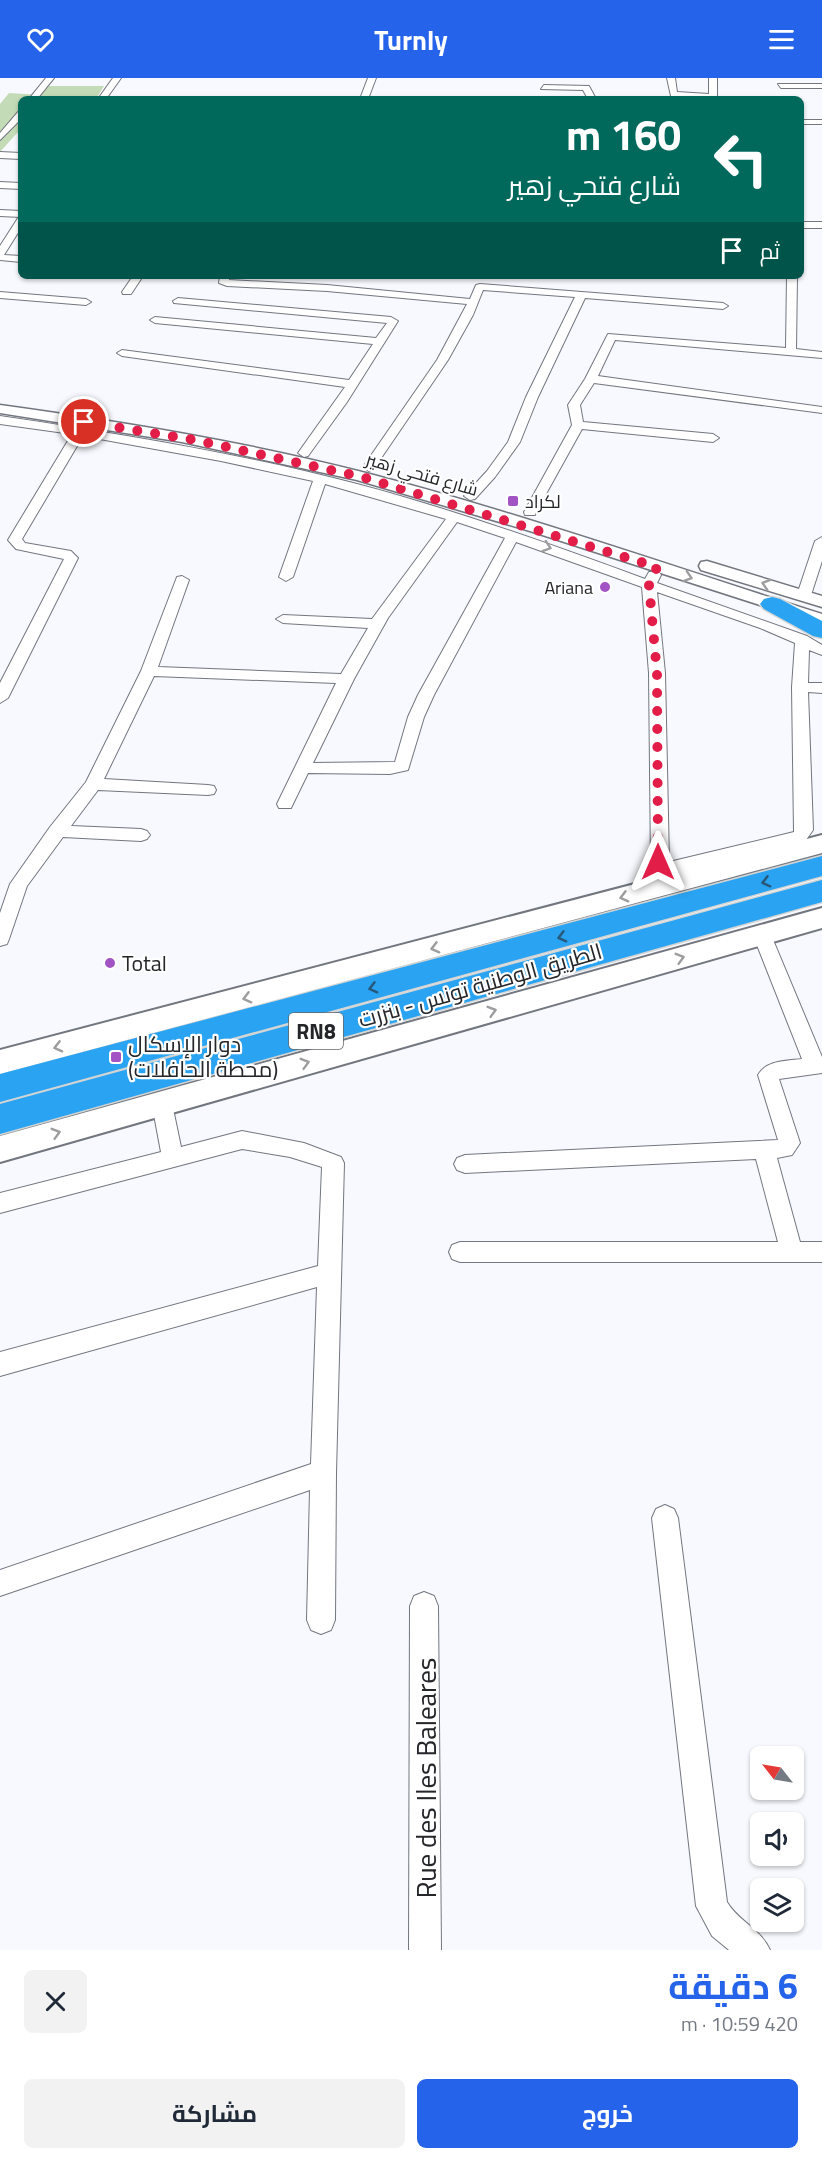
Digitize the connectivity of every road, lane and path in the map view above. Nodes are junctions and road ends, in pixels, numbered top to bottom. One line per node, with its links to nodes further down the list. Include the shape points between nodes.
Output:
1 (50, 78): 9 (street)
2 (117, 78): 10 (street)
3 (372, 78): 11 (street)
4 (536, 78): 12 (street, via 540,87 586,88)
5 (671, 78): 13 (street, via 674,94)
6 (714, 78): 14 (street)
7 (781, 85): 8 (street)
8 (822, 86)
9 (35, 96)
10 (104, 96)
11 (365, 96)
12 (590, 96)
13 (694, 96)
14 (713, 96)
15 (18, 117): 18 (street)
16 (804, 122): 17 (street)
17 (821, 125)
18 (0, 138)
19 (0, 155): 20 (street)
20 (18, 156)
21 (0, 184): 22 (street)
22 (18, 186)
23 (0, 213): 24 (street)
24 (18, 214)
25 (18, 225): 28 (street)
26 (804, 225): 27 (street)
27 (822, 225)
28 (0, 256): 29 (street)
29 (18, 259)
30 (136, 279): 35 (street)
31 (224, 279): 33 (street)
32 (792, 279): 44 (street)
33 (296, 281): 40 (street)
34 (481, 282): 37 (street); 40 (street)
35 (127, 292)
36 (0, 295): 39 (street)
37 (581, 295): 41 (street); 59 (street, via 514,442)
38 (178, 301): 43 (street, via 392,320)
39 (86, 302)
40 (474, 302): 57 (street, via 443,359)
41 (723, 306)
42 (155, 320): 43 (street)
43 (380, 342): 48 (street)
44 (791, 352): 46 (street); 47 (street, via 614,335)
45 (122, 353): 48 (street)
46 (822, 355)
47 (591, 379): 51 (street); 53 (street, via 574,405)
48 (351, 384): 56 (street)
49 (0, 399): 56 (street, شارع فتحي زهير, via 185,428)
50 (0, 409): 64 (street, شارع فتحي زهير, via 186,439 351,474)
51 (822, 410)
52 (0, 420): 54 (street)
53 (578, 425): 55 (street); 60 (street)
54 (79, 432): 58 (street); 80 (street, via 15,540 21,546 71,558)
55 (713, 438)
56 (304, 453): 57 (street, شارع فتحي زهير)
57 (369, 467): 59 (street, شارع فتحي زهير)
58 (320, 480): 61 (street); 65 (street)
59 (470, 496): 60 (street, شارع فتحي زهير)
60 (530, 512): 68 (street, شارع فتحي زهير, one-way to 60)
61 (454, 517): 62 (street); 73 (street)
62 (513, 536): 67 (street, one-way to 67); 81 (street, via 426,695 402,766)
63 (822, 541): 68 (street)
64 (657, 567): 67 (street); 70 (street, شارع فتحي زهير, one-way to 70)
65 (286, 577)
66 (182, 580): 76 (street)
67 (649, 585): 74 (street); 78 (street, via 657,673 660,866 672,869 801,836 805,824)
68 (804, 595): 69 (street, شارع فتحي زهير)
69 (822, 602)
70 (772, 604): 72 (street, شارع فتحي زهير); 74 (highway)
71 (283, 619): 73 (street)
72 (822, 620)
73 (377, 624): 77 (street)
74 (812, 635): 75 (street); 78 (street)
75 (822, 651)
76 (149, 671): 77 (street); 82 (street)
77 (346, 679): 81 (street)
78 (800, 687): 79 (street)
79 (822, 688)
80 (0, 698)
81 (301, 768): 84 (street)
82 (93, 784): 83 (street); 85 (street)
83 (208, 790)
84 (285, 804)
85 (56, 831): 86 (street); 93 (street, via 19,884)
86 (141, 835)
87 (822, 844): 94 (main road, one-way to 94)
88 (822, 866): 91 (highway, الطريق الوطنية تونس - بنزرت / RN8, one-way to 91)
89 (822, 891): 91 (highway, الطريق الوطنية تونس - بنزرت / RN8)
90 (822, 918): 92 (main road)
91 (625, 933): 96 (highway, الطريق الوطنية تونس - بنزرت / RN8, one-way to 96); 98 (highway, الطريق الوطنية تونس - بنزرت / RN8)
92 (762, 935): 95 (street); 97 (main road, one-way to 92)
93 (0, 939)
94 (0, 1062)
95 (818, 1065): 100 (street, via 777,1070 768,1076 789,1143 784,1149)
96 (0, 1088)
97 (162, 1104): 99 (main road, one-way to 97); 101 (street)
98 (0, 1119)
99 (0, 1149)
100 (764, 1151): 102 (street); 106 (street)
101 (173, 1158): 103 (street); 107 (street, via 242,1140 329,1159 334,1171)
102 (465, 1164)
103 (0, 1203)
104 (822, 1251): 106 (street)
105 (460, 1252): 106 (street)
106 (792, 1252)
107 (329, 1273): 108 (street); 109 (street)
108 (0, 1364)
109 (323, 1473): 111 (street); 113 (street)
110 (665, 1518): 115 (street, via 712,1906 723,1924)
111 (0, 1583)
112 (424, 1606): 114 (street, Rue des Iles Baleares)
113 (321, 1620)
114 (425, 1950)
115 (754, 1950)

